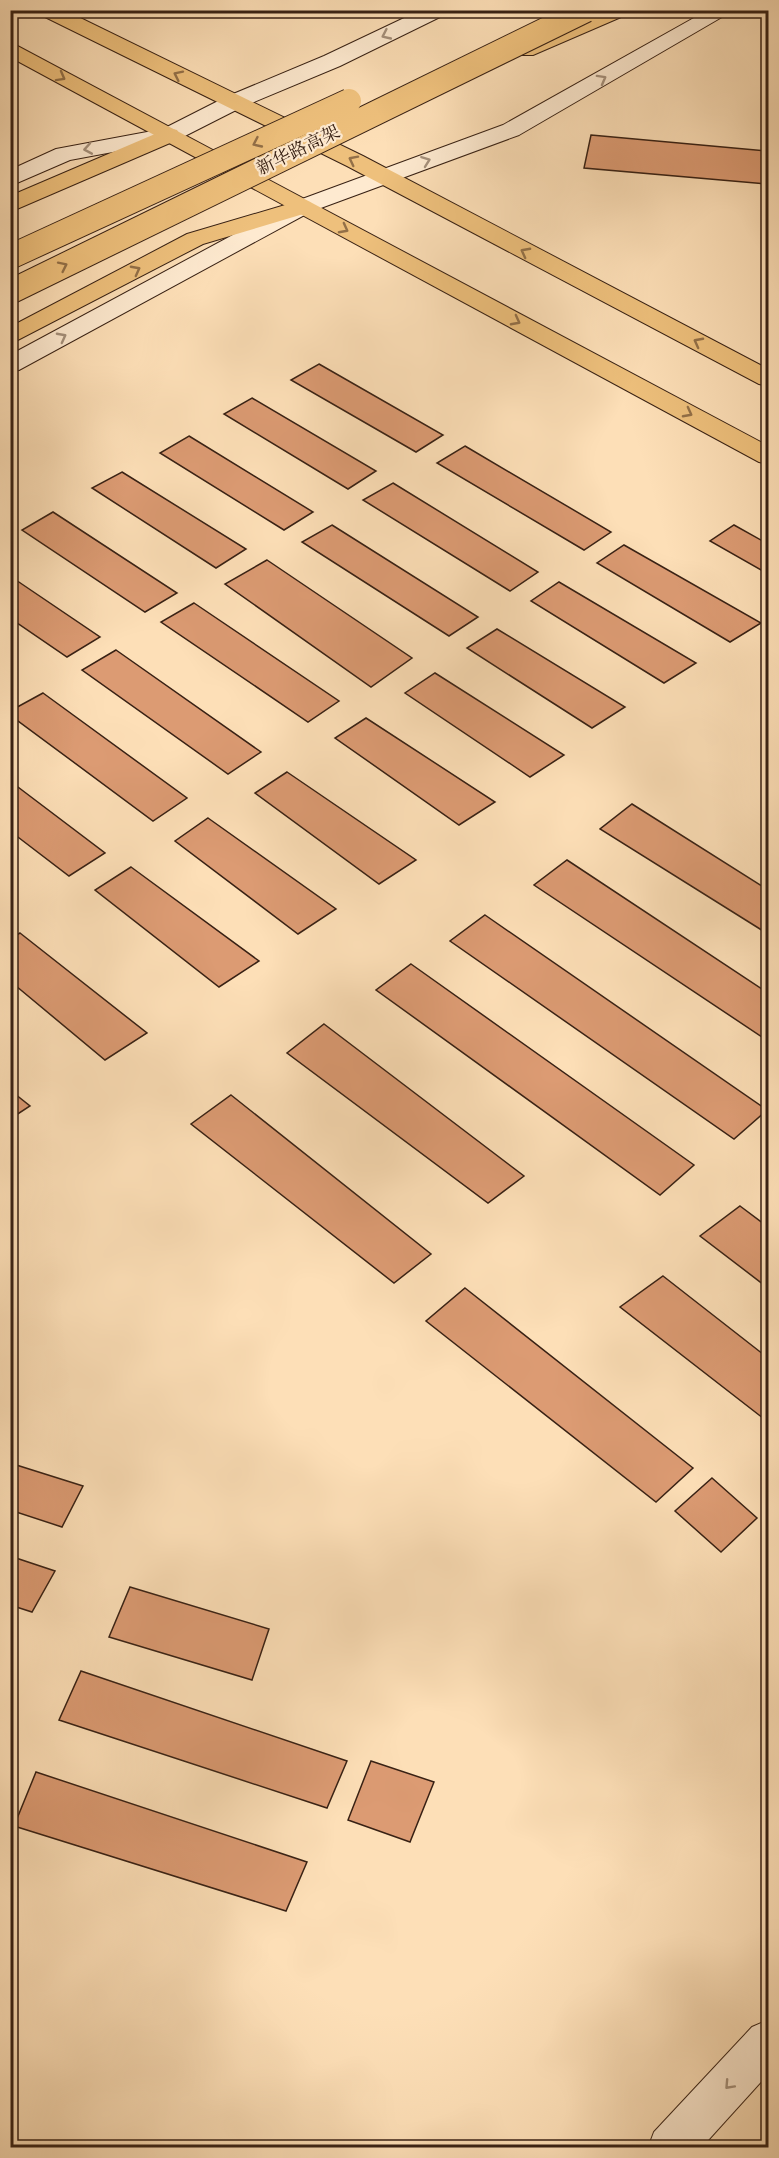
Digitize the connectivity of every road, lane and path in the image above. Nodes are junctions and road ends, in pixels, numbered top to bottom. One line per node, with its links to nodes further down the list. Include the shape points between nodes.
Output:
1 (46, 10): 10 (main road, one-way to 1)
2 (439, 10): 10 (main road, one-way to 10)
3 (538, 10): 8 (main road)
4 (586, 10): 9 (main road, 新华路高架, bridge)
5 (621, 10): 9 (main road, bridge)
6 (724, 10): 12 (main road, one-way to 6, via 511,130)
7 (10, 48): 11 (main road, one-way to 11)
8 (452, 52)
9 (373, 101): 16 (main road, 新华路高架, one-way to 16, bridge); 17 (main road, 新华路高架, one-way to 9, bridge)
10 (234, 102): 11 (main road); 12 (main road, one-way to 10)
11 (169, 135): 13 (main road, one-way to 13, via 64,154); 14 (main road); 15 (main road)
12 (383, 176): 15 (main road); 20 (main road, one-way to 12)
13 (10, 179)
14 (10, 205)
15 (302, 207): 18 (main road, one-way to 15, via 195,239); 19 (main road, one-way to 15); 21 (main road, one-way to 21)
16 (10, 257)
17 (10, 292)
18 (10, 337)
19 (10, 365)
20 (768, 379)
21 (768, 456)
22 (768, 2042): 23 (main road, one-way to 23)
23 (670, 2148)

